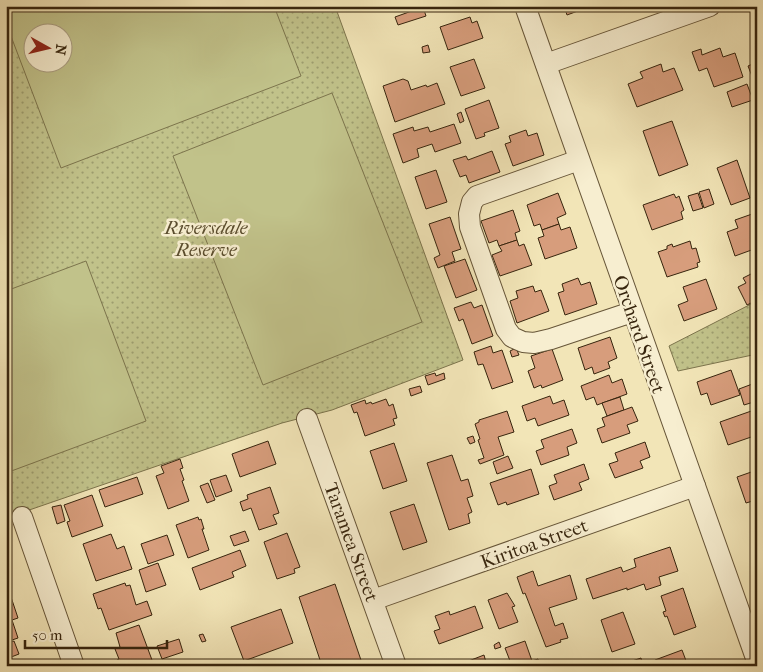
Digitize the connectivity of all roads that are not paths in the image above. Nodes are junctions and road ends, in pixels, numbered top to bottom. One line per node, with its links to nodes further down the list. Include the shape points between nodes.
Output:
1 (524, 6): 3 (street, Orchard Street)
2 (710, 6): 3 (street)
3 (546, 64): 4 (street, Orchard Street)
4 (579, 160): 5 (street, Orchard Street); 5 (street, via 477,196 472,202 470,227 488,279 506,329 512,337 523,342 551,339)
5 (632, 312): 7 (street, Orchard Street)
6 (307, 419): 9 (street, Taramea Street)
7 (695, 486): 9 (street, Kiritoa Street); 10 (street, Orchard Street)
8 (22, 517): 11 (street)
9 (373, 600): 12 (street, Taramea Street)
10 (757, 661)
11 (74, 666)
12 (396, 666)

